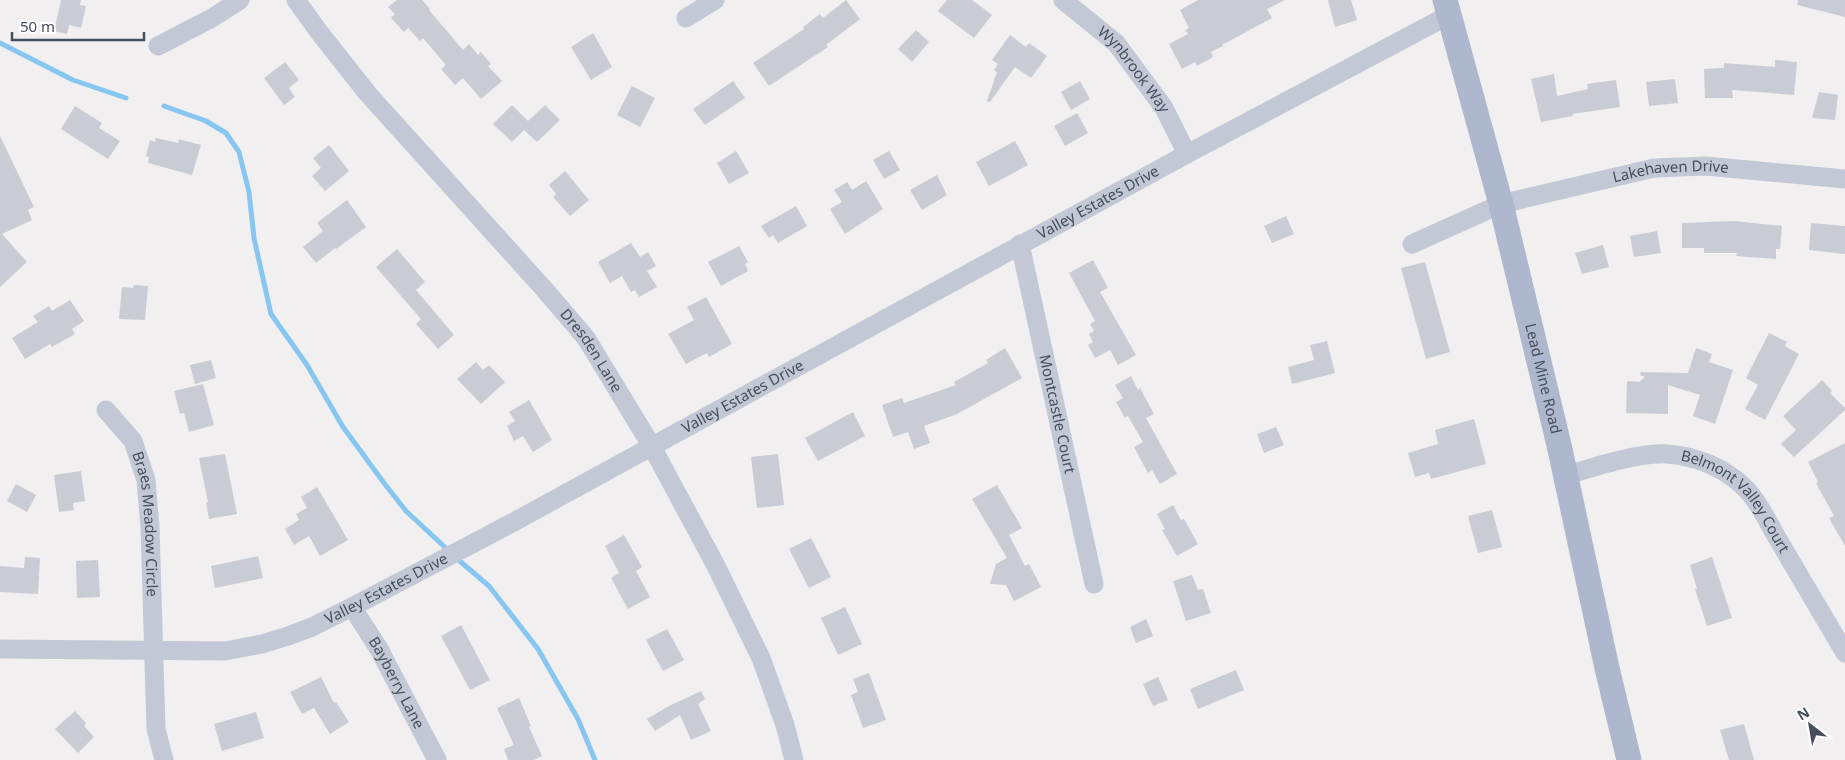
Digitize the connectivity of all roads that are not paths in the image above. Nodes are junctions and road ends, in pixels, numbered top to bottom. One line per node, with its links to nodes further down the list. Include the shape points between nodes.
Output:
1 (240, 0): 7 (street)
2 (296, 0): 14 (street, Dresden Lane, via 368,94 586,338)
3 (714, 0): 6 (street)
4 (1064, 0): 8 (street, Wynbrook Way, via 1116,43 1164,108)
5 (1447, 8): 8 (street, Valley Estates Drive); 10 (main road, Lead Mine Road)
6 (686, 18)
7 (158, 46)
8 (1186, 154): 11 (street, Valley Estates Drive)
9 (1845, 179): 10 (street, Lakehaven Drive, via 1678,166 1654,168)
10 (1500, 204): 12 (street, Lakehaven Drive); 15 (main road, Lead Mine Road)
11 (1020, 244): 14 (street, Valley Estates Drive); 16 (street, Montcastle Court)
12 (1412, 244)
13 (106, 410): 19 (street, Braes Meadow Circle, via 133,441 146,480)
14 (651, 445): 17 (street, Valley Estates Drive, via 510,524); 23 (street, Dresden Lane, via 761,658)
15 (1566, 475): 20 (street, Belmont Valley Court, via 1644,456 1666,454 1689,457 1727,475 1744,487 1762,512); 24 (main road, Lead Mine Road)
16 (1094, 584)
17 (352, 606): 19 (street, Valley Estates Drive, via 312,627 262,644 225,651); 22 (street, Bayberry Lane, via 379,649)
18 (0, 649): 19 (street, Valley Estates Drive)
19 (154, 650): 21 (street, Braes Meadow Circle, via 156,729)
20 (1845, 653)
21 (164, 760)
22 (437, 760)
23 (794, 760)
24 (1629, 760)

